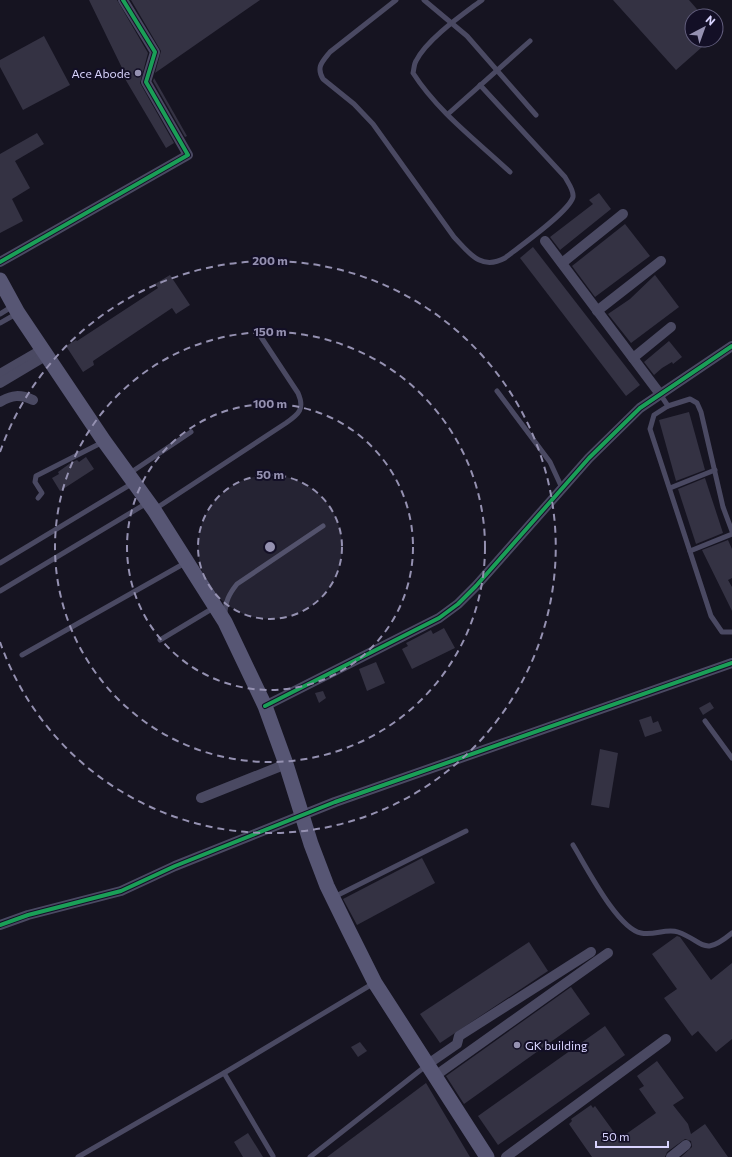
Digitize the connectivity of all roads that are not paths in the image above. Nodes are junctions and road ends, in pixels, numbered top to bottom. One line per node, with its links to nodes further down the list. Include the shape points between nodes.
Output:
1 (123, 0): 15 (street, via 155,52 146,82 188,155)
2 (396, 0): 8 (lane, via 330,52 321,63 320,73 323,79 354,104 373,124 454,237 477,260 486,263 505,258 560,214 570,203 573,195 565,177)
3 (424, 0): 5 (lane)
4 (482, 0): 5 (lane)
5 (452, 23): 7 (lane); 9 (lane, via 425,49 415,62 413,73 423,89)
6 (530, 41): 7 (lane)
7 (497, 69): 8 (lane); 10 (lane)
8 (480, 85): 9 (lane)
9 (448, 114): 11 (lane)
10 (536, 115)
11 (510, 172)
12 (623, 214): 16 (street)
13 (545, 241): 16 (street)
14 (660, 261): 19 (street)
15 (0, 262)
16 (562, 263): 19 (street)
17 (0, 280): 18 (main road)
18 (16, 309): 20 (lane); 21 (lane); 25 (main road)
19 (597, 311): 26 (street)
20 (0, 314)
21 (0, 323)
22 (671, 327): 26 (street)
23 (259, 334): 41 (lane, via 298,393 302,402 300,412 266,437)
24 (732, 346): 30 (street)
25 (45, 352): 27 (street); 28 (street); 35 (main road)
26 (633, 358): 30 (street)
27 (0, 374)
28 (0, 383)
29 (497, 391): 38 (lane, via 550,462)
30 (660, 394): 33 (lane); 38 (street, via 617,429)
31 (33, 400): 32 (street, via 17,396)
32 (0, 402)
33 (668, 406): 36 (lane, via 690,399 697,403); 39 (lane, via 654,415 650,429)
34 (191, 432): 37 (lane)
35 (104, 441): 37 (main road); 40 (lane, via 36,476 35,482 42,493)
36 (715, 470): 39 (lane); 43 (lane, via 723,507)
37 (132, 478): 41 (main road); 47 (lane)
38 (562, 488): 55 (street, via 476,586 445,613)
39 (670, 488): 45 (lane)
40 (38, 498)
41 (151, 506): 46 (main road); 48 (lane)
42 (322, 526): 50 (lane, via 237,584 229,595)
43 (732, 531)
44 (732, 534): 45 (lane)
45 (690, 551): 51 (lane, via 711,616 722,632)
46 (188, 561): 49 (main road); 53 (lane)
47 (0, 562)
48 (0, 591)
49 (215, 606): 50 (main road); 52 (lane)
50 (226, 622): 55 (main road)
51 (732, 632)
52 (160, 640)
53 (22, 655)
54 (732, 663): 60 (street)
55 (264, 706): 58 (main road)
56 (706, 720): 57 (lane)
57 (732, 758)
58 (286, 764): 59 (street); 60 (main road)
59 (202, 798)
60 (302, 814): 63 (main road, via 311,844); 64 (street, via 121,891 28,915)
61 (466, 831): 63 (lane)
62 (572, 845): 65 (lane, via 614,911 631,928 642,933 672,930 706,946 714,945)
63 (333, 897): 68 (main road)
64 (0, 925)
65 (732, 933)
66 (591, 952): 70 (street, via 459,1036 457,1044)
67 (608, 953): 70 (street)
68 (375, 983): 70 (main road); 71 (lane)
69 (666, 1039): 77 (street)
70 (432, 1070): 75 (lane); 76 (main road)
71 (224, 1073): 73 (lane); 74 (lane)
72 (686, 1145): 78 (street)
73 (273, 1156)
74 (78, 1157)
75 (310, 1157)
76 (487, 1157)
77 (506, 1157)
78 (671, 1157)

